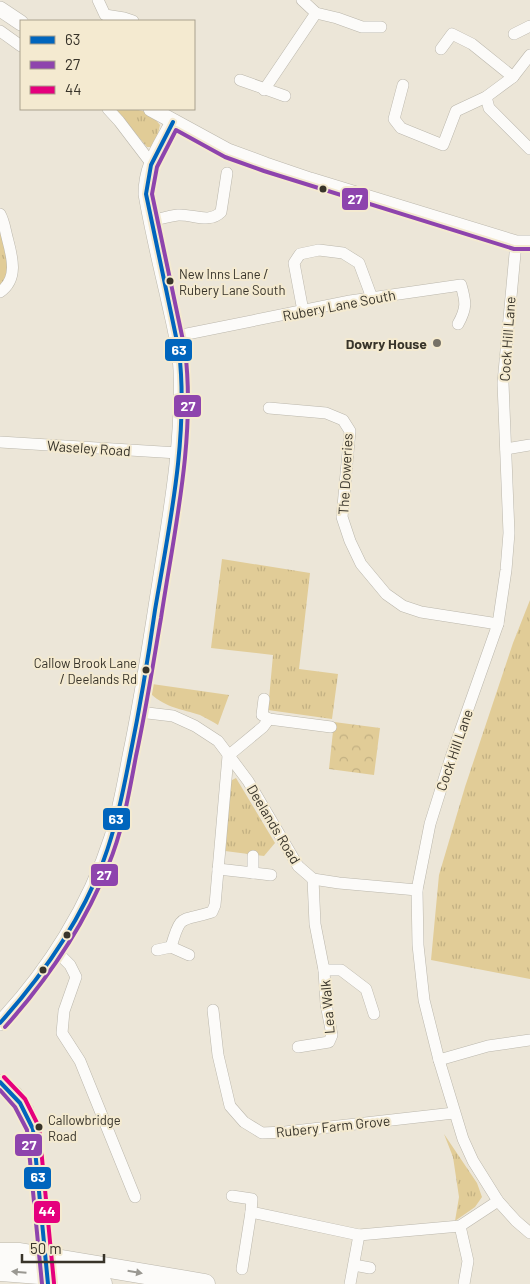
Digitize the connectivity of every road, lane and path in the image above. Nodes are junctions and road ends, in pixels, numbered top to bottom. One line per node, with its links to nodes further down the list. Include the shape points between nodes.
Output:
1 (98, 0): 5 (street, via 105,15)
2 (302, 0): 4 (street)
3 (0, 9): 6 (street)
4 (316, 12): 8 (street, via 362,27); 17 (street)
5 (130, 20)
6 (20, 22)
7 (530, 26): 10 (street)
8 (380, 27)
9 (0, 31): 11 (street)
10 (514, 34)
11 (20, 45)
12 (441, 49): 14 (street, via 452,34 472,44)
13 (530, 55): 14 (street)
14 (514, 76): 19 (street)
15 (240, 80): 17 (street)
16 (403, 85): 19 (street, via 394,119 401,128 443,145 456,111)
17 (264, 90): 18 (street)
18 (285, 96)
19 (486, 97): 23 (street, via 489,108)
20 (109, 110): 24 (street)
21 (153, 110): 22 (street)
22 (172, 122): 24 (street); 28 (street, via 228,151 266,165)
23 (530, 149)
24 (151, 163): 27 (street, via 146,194)
25 (228, 173): 27 (street, via 220,212 216,217 180,215)
26 (0, 214): 29 (street, via 13,261 8,286)
27 (151, 221): 33 (street)
28 (523, 243): 37 (street, Cock Hill Lane, via 503,383)
29 (0, 292)
30 (372, 298): 31 (street, Rubery Lane South); 31 (street, via 359,263 343,253 318,250 300,254 294,263); 32 (street, Rubery Lane South, via 461,285 466,300 464,314)
31 (303, 311): 33 (street, Rubery Lane South)
32 (458, 324)
33 (177, 336): 38 (street, via 181,370)
34 (269, 408): 39 (street, The Doweries, via 326,414 343,420 350,430 342,517 361,564 386,594 403,606 421,612)
35 (0, 442): 38 (street, Waseley Road)
36 (530, 445): 37 (street)
37 (506, 449): 39 (street, Cock Hill Lane, via 508,533)
38 (178, 453): 41 (street)
39 (498, 624): 50 (street, Cock Hill Lane, via 430,824)
40 (264, 698): 42 (street, via 262,715)
41 (139, 712): 44 (street, Deelands Road, via 173,716 195,726 218,741); 53 (street, via 112,837 94,886)
42 (269, 719): 43 (street); 44 (street)
43 (331, 727)
44 (228, 756): 46 (street, Deelands Road); 49 (street, Deelands Road, via 248,781 298,866)
45 (254, 856): 47 (street)
46 (218, 869): 47 (street, Deelands Road); 51 (street, Deelands Road, via 217,895 212,912 186,917 177,924)
47 (253, 873): 48 (street, Deelands Road)
48 (271, 875)
49 (313, 879): 50 (street); 55 (street, Lea Walk, via 315,924)
50 (417, 890): 61 (street, Cock Hill Lane, via 424,1000)
51 (171, 947): 52 (street); 54 (street)
52 (156, 950)
53 (56, 951): 58 (street, via 18,1005); 65 (street, via 70,965 76,977 57,1034 80,1061)
54 (189, 955)
55 (324, 970): 57 (street, Lea Walk, via 341,970 366,989); 60 (street, Lea Walk, via 332,1035 329,1042)
56 (214, 1010): 63 (street, Rubery Farm Grove, via 218,1055 230,1106 244,1122 262,1132)
57 (374, 1014)
58 (0, 1024)
59 (530, 1040): 61 (street, via 488,1046)
60 (298, 1047)
61 (439, 1060): 63 (street, Cock Hill Lane)
62 (0, 1082): 76 (street, bridge, via 26,1110 33,1128)
63 (454, 1113): 66 (street, Cock Hill Lane, via 473,1161)
64 (232, 1196): 67 (street, via 252,1199)
65 (136, 1197)
66 (498, 1201): 68 (street); 69 (street, Cock Hill Lane)
67 (251, 1212): 70 (street); 74 (street)
68 (460, 1226): 70 (street); 80 (street, via 468,1262)
69 (530, 1233)
70 (359, 1235): 72 (street)
71 (0, 1252): 78 (highway, one-way to 78)
72 (354, 1265): 73 (street); 79 (street)
73 (370, 1268)
74 (242, 1269)
75 (0, 1271): 77 (highway, one-way to 75, via 52,1275)
76 (48, 1284)
77 (102, 1284)
78 (205, 1284)
79 (350, 1284)
80 (466, 1284)

